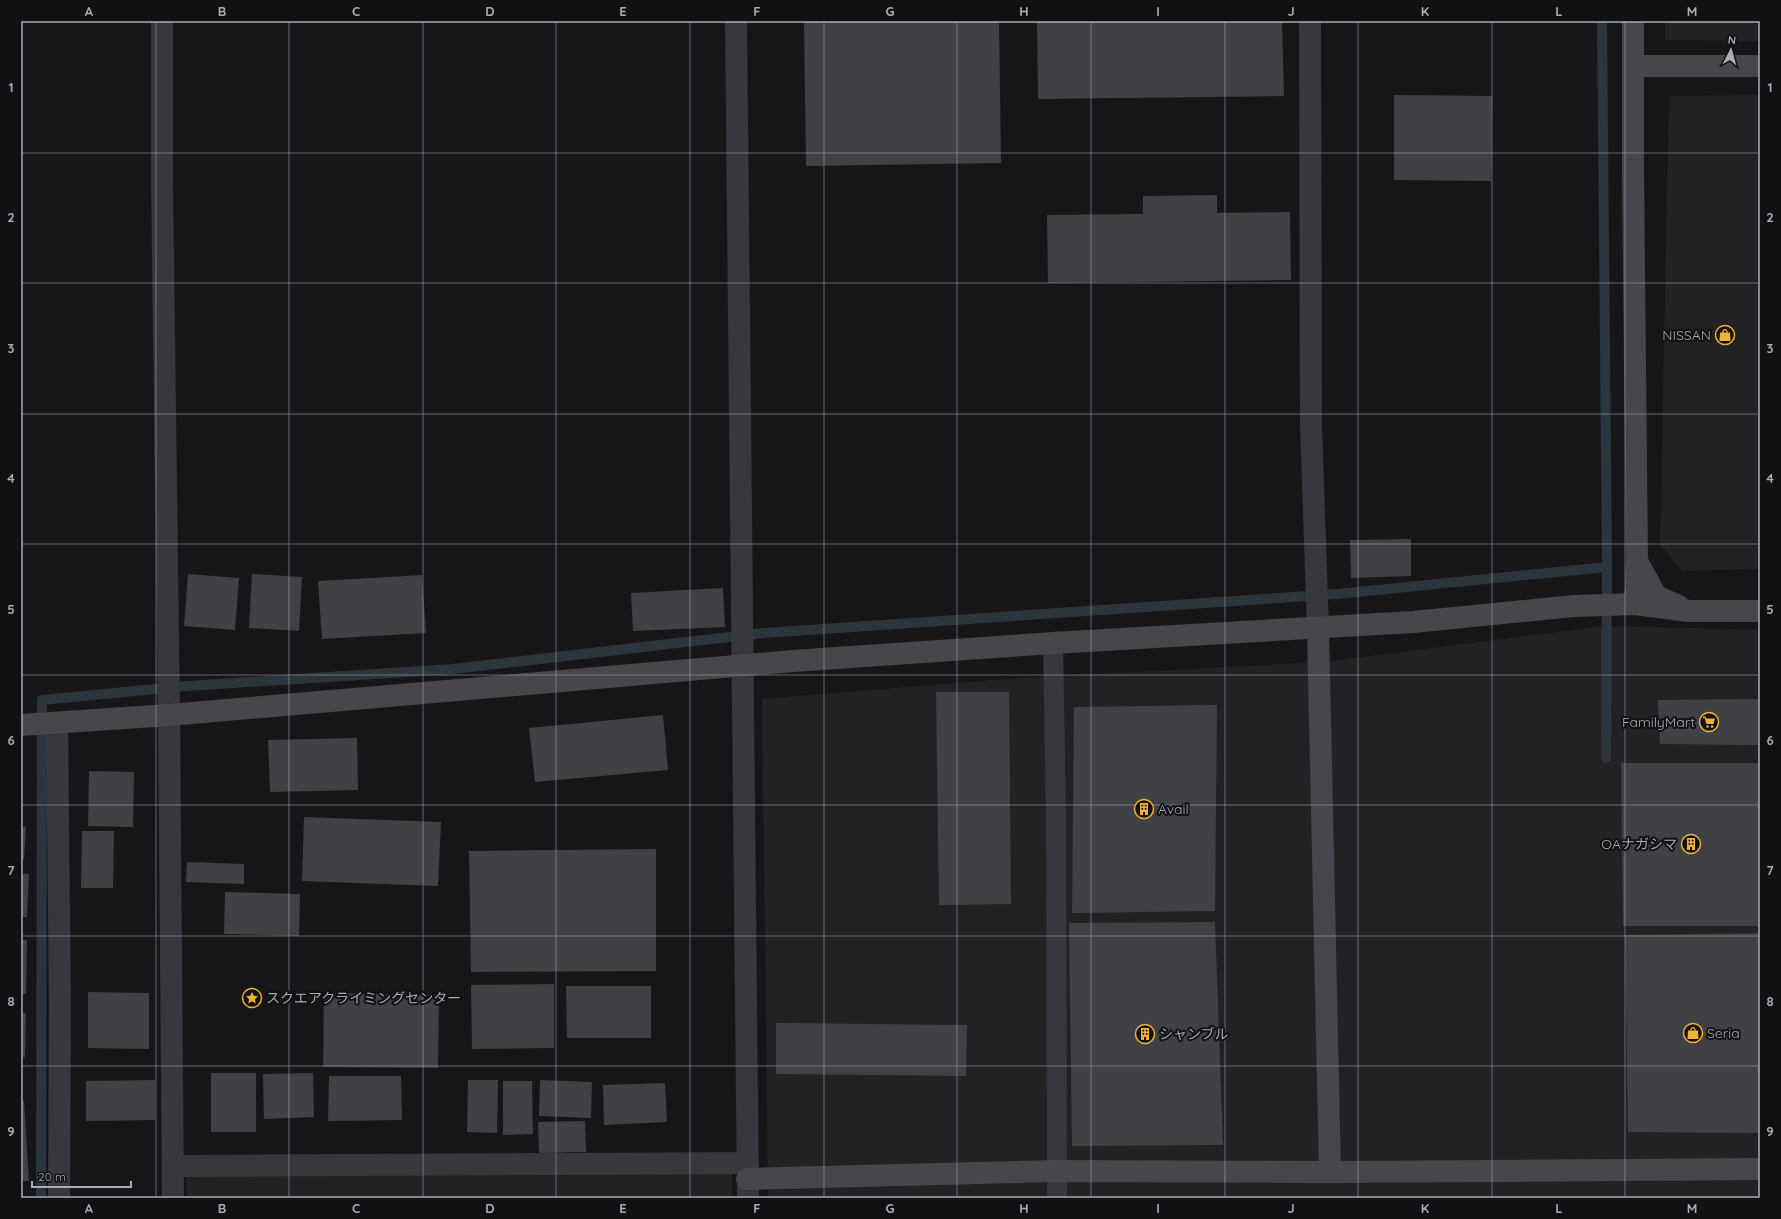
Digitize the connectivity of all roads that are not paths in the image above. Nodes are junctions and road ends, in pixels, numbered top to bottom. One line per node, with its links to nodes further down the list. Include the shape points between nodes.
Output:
1 (162, 21): 14 (street)
2 (736, 21): 13 (street)
3 (1310, 21): 11 (street, via 1311,424)
4 (1633, 21): 5 (street)
5 (1633, 66): 6 (street); 7 (street)
6 (1760, 66)
7 (1637, 561): 8 (street); 9 (street, via 1656,596)
8 (1635, 604): 9 (street); 11 (street, via 1574,606)
9 (1689, 611): 10 (street)
10 (1760, 611)
11 (1318, 629): 12 (street); 20 (street)
12 (1053, 643): 13 (street); 19 (lane)
13 (742, 666): 14 (street); 21 (street)
14 (169, 715): 15 (street); 17 (street)
15 (57, 723): 16 (street); 22 (street)
16 (21, 725)
17 (173, 1166): 21 (street); 23 (street)
18 (1760, 1169): 20 (street)
19 (1057, 1171): 20 (street); 21 (street); 24 (lane)
20 (1330, 1172)
21 (747, 1180)
22 (59, 1198)
23 (173, 1198)
24 (1057, 1198)

